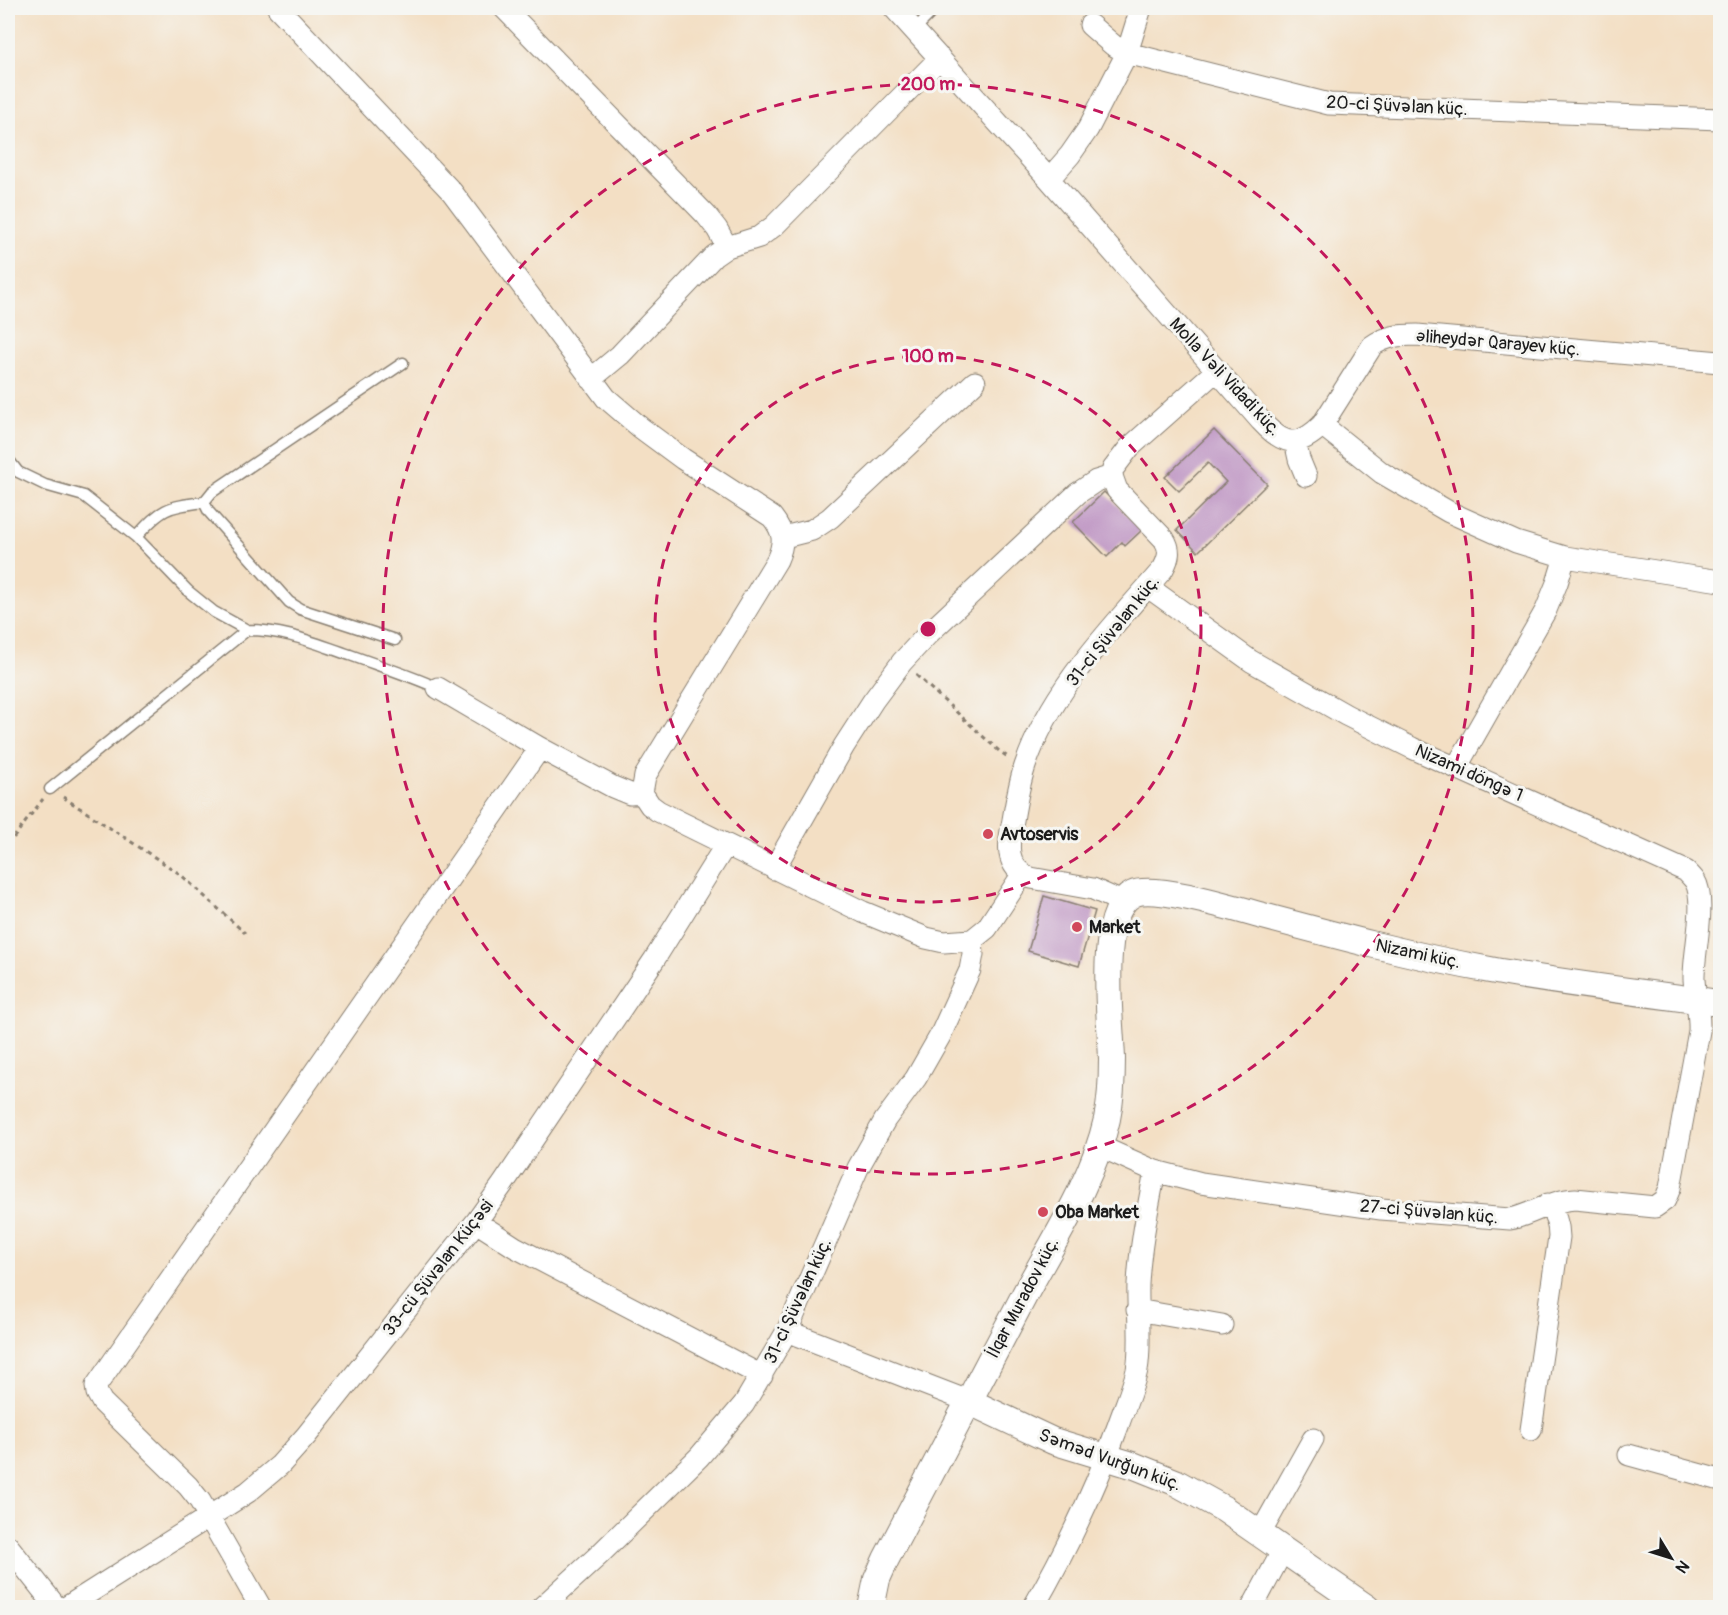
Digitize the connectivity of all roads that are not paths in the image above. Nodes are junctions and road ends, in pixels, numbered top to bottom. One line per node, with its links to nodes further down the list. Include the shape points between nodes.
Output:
1 (278, 8): 16 (street, via 452,192)
2 (504, 8): 12 (street, via 706,215)
3 (894, 8): 7 (street, Molla Vəli Vidadi küç.)
4 (936, 8): 7 (lane)
5 (1141, 8): 8 (street)
6 (1090, 25): 8 (street, 20-ci Şüvəlan küç.)
7 (914, 30): 9 (street, Molla Vəli Vidadi küç.)
8 (1127, 53): 10 (street, 20-ci Şüvəlan küç., via 1329,104); 11 (street, via 1088,129)
9 (940, 58): 11 (street, Molla Vəli Vidadi küç.); 12 (street, via 774,226 759,237)
10 (1720, 118)
11 (1049, 179): 15 (street, Molla Vəli Vidadi küç.)
12 (727, 247): 16 (street, via 701,268 620,355)
13 (1720, 362): 18 (street, Əliheydər Qarayev küç., via 1398,335 1372,346)
14 (403, 363): 23 (lane, via 212,492)
15 (1216, 370): 19 (street, Molla Vəli Vidadi küç., via 1271,432 1286,441); 21 (street, via 1129,448 1116,463)
16 (591, 379): 25 (street, via 606,398 641,428 772,517)
17 (975, 382): 25 (street, via 830,518 812,530)
18 (1322, 425): 19 (street, Molla Vəli Vidadi küç., via 1312,435); 26 (street, via 1376,470 1449,512 1516,542)
19 (1295, 441): 22 (street)
20 (8, 459): 24 (lane, via 18,472 84,496)
21 (1112, 476): 28 (street, 31-ci Şüvəlan küç., via 1117,490 1168,546 1167,561); 37 (street, via 1078,493 902,662 873,700)
22 (1306, 476)
23 (204, 502): 24 (lane, via 171,506); 30 (lane, via 289,602)
24 (136, 537): 29 (lane, via 188,591 214,612)
25 (784, 537): 35 (street, via 770,573 650,768)
26 (1565, 557): 27 (street); 33 (street, via 1545,610)
27 (1720, 581)
28 (1148, 587): 33 (street, Nizami döngə 1, via 1251,661 1354,720); 38 (street, 31-ci Şüvəlan küç., via 1066,687 1026,765 1009,847 1010,858)
29 (247, 630): 31 (lane, via 294,636); 34 (lane)
30 (395, 640)
31 (438, 688): 32 (street)
32 (540, 748): 35 (street, via 613,787 630,794); 56 (street, via 96,1386 102,1402 188,1486)
33 (1456, 768): 41 (street, Nizami döngə 1, via 1686,871 1699,892 1694,967)
34 (50, 789)
35 (642, 793): 36 (street, via 658,811)
36 (725, 846): 37 (street); 45 (street, 33-cü Şüvəlan Küçəsi, via 654,960)
37 (774, 869): 40 (street, via 926,938 944,942)
38 (1022, 875): 39 (street, via 1093,889); 40 (street, via 987,928)
39 (1122, 902): 41 (street, Nizami küç., via 1139,892 1162,892 1490,970); 42 (street, İlqar Muradov küç., via 1109,947 1111,1090)
40 (972, 940): 48 (street, 31-ci Şüvəlan küç., via 970,970 940,1036 858,1168)
41 (1709, 1002): 44 (street, 27-ci Şüvəlan küç., via 1700,1014 1665,1200 1655,1207 1575,1199)
42 (1099, 1146): 43 (street, 27-ci Şüvəlan küç.); 50 (street, İlqar Muradov küç., via 1071,1209)
43 (1155, 1171): 44 (street, 27-ci Şüvəlan küç., via 1222,1186 1411,1212 1510,1219); 46 (street, via 1143,1240)
44 (1548, 1204): 51 (street, via 1556,1215 1559,1237)
45 (476, 1222): 49 (street, via 515,1247); 56 (street, 33-cü Şüvəlan Küçəsi, via 280,1465 248,1492)
46 (1137, 1310): 47 (street); 54 (street, via 1137,1369)
47 (1222, 1325)
48 (787, 1331): 49 (street, 31-ci Şüvəlan küç.); 50 (street)
49 (762, 1376): 63 (street, 31-ci Şüvəlan küç., via 731,1421 699,1457)
50 (968, 1401): 54 (street, Səməd Vurğun küç., via 1053,1441); 64 (street, İlqar Muradov küç., via 886,1559)
51 (1531, 1430)
52 (1313, 1439): 57 (street)
53 (1629, 1455): 55 (street)
54 (1107, 1457): 57 (street, Səməd Vurğun küç., via 1175,1482); 65 (street, via 1071,1540)
55 (1720, 1480)
56 (209, 1516): 61 (street, 33-cü Şüvəlan Küçəsi); 62 (street)
57 (1260, 1534): 59 (street, Səməd Vurğun küç.)
58 (8, 1546): 60 (street)
59 (1283, 1550): 66 (street); 67 (street, Səməd Vurğun küç.)
60 (57, 1608)
61 (65, 1608)
62 (261, 1608)
63 (541, 1608)
64 (871, 1608)
65 (1033, 1608)
66 (1252, 1608)
67 (1367, 1608)

